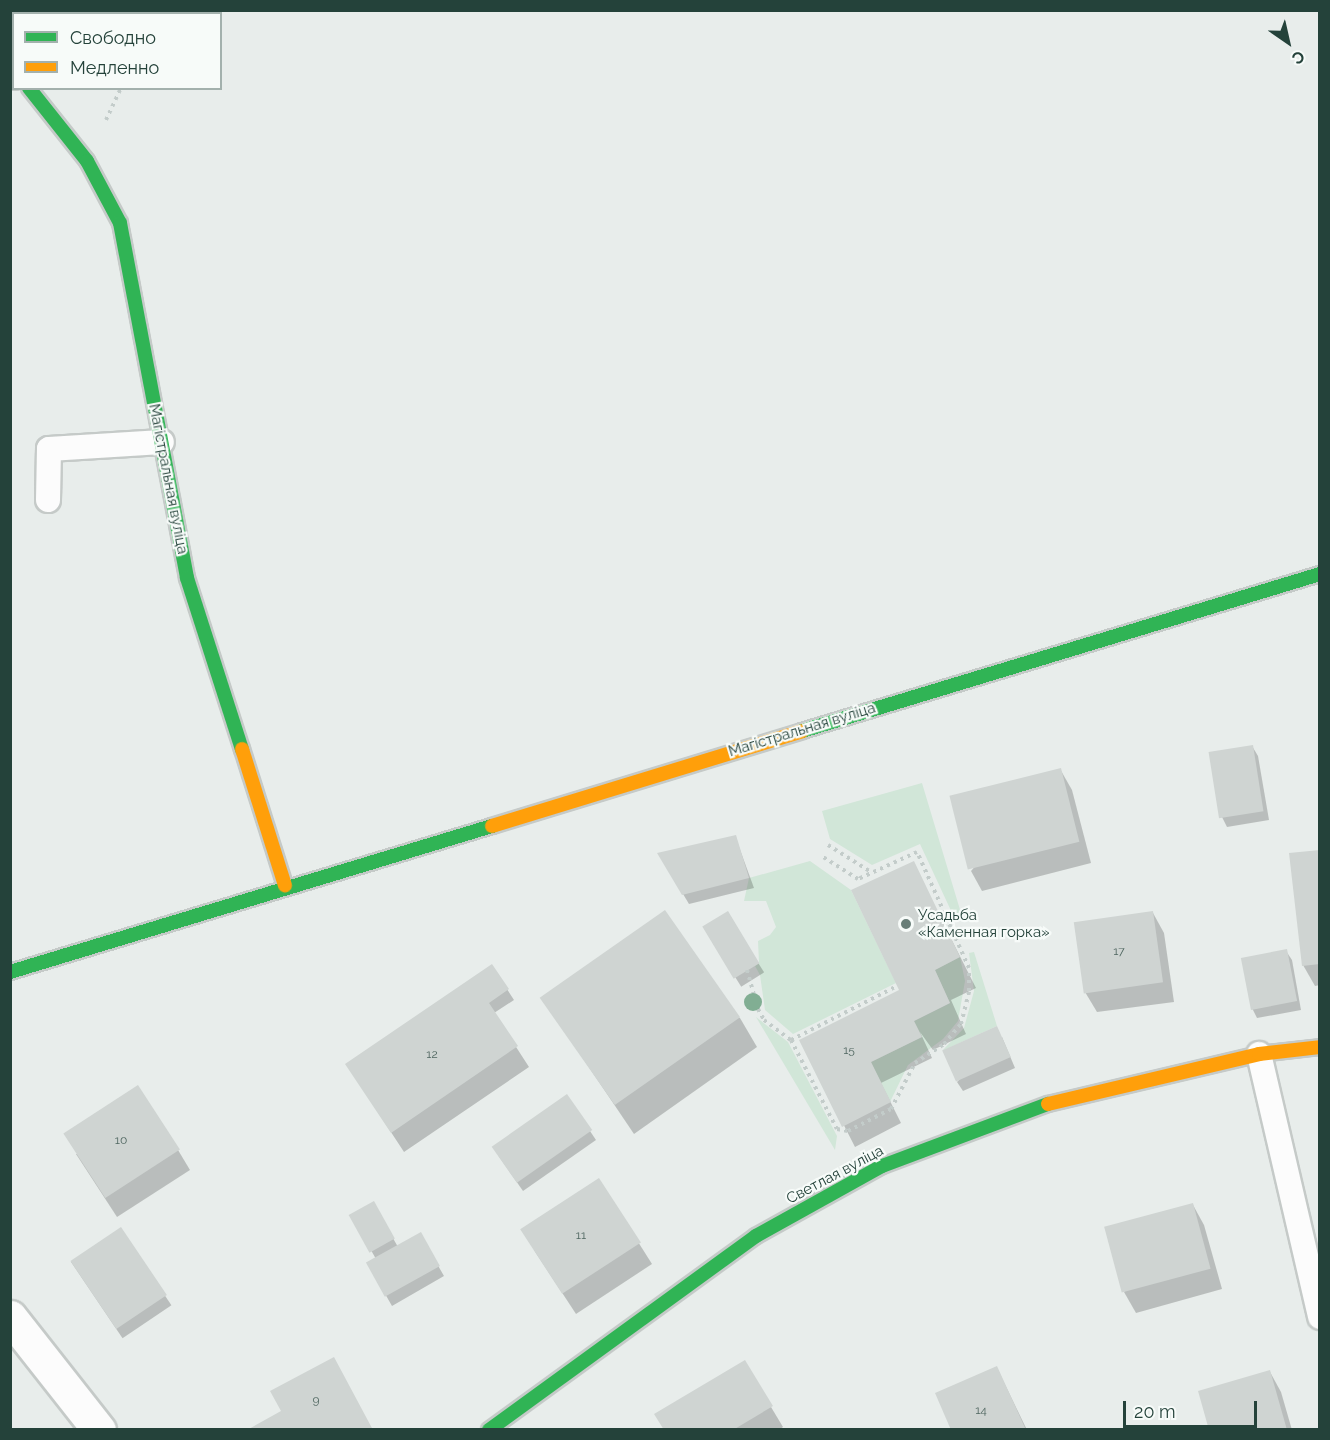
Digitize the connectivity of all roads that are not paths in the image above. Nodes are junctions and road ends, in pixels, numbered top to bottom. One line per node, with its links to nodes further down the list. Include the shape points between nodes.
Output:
1 (30, 90): 2 (street, Магістральная вуліца, via 87,161 120,223)
2 (162, 442): 3 (lane, via 50,449); 5 (street, Магістральная вуліца, via 187,578)
3 (48, 500)
4 (1320, 574): 5 (street, Магістральная вуліца)
5 (285, 885): 6 (street, Магістральная вуліца)
6 (10, 972)
7 (1320, 1047): 8 (street, Светлая вуліца)
8 (1259, 1054): 10 (lane); 12 (street, Светлая вуліца, via 1034,1107 882,1166 756,1236)
9 (10, 1317): 11 (street)
10 (1320, 1317)
11 (99, 1430)
12 (489, 1430)

